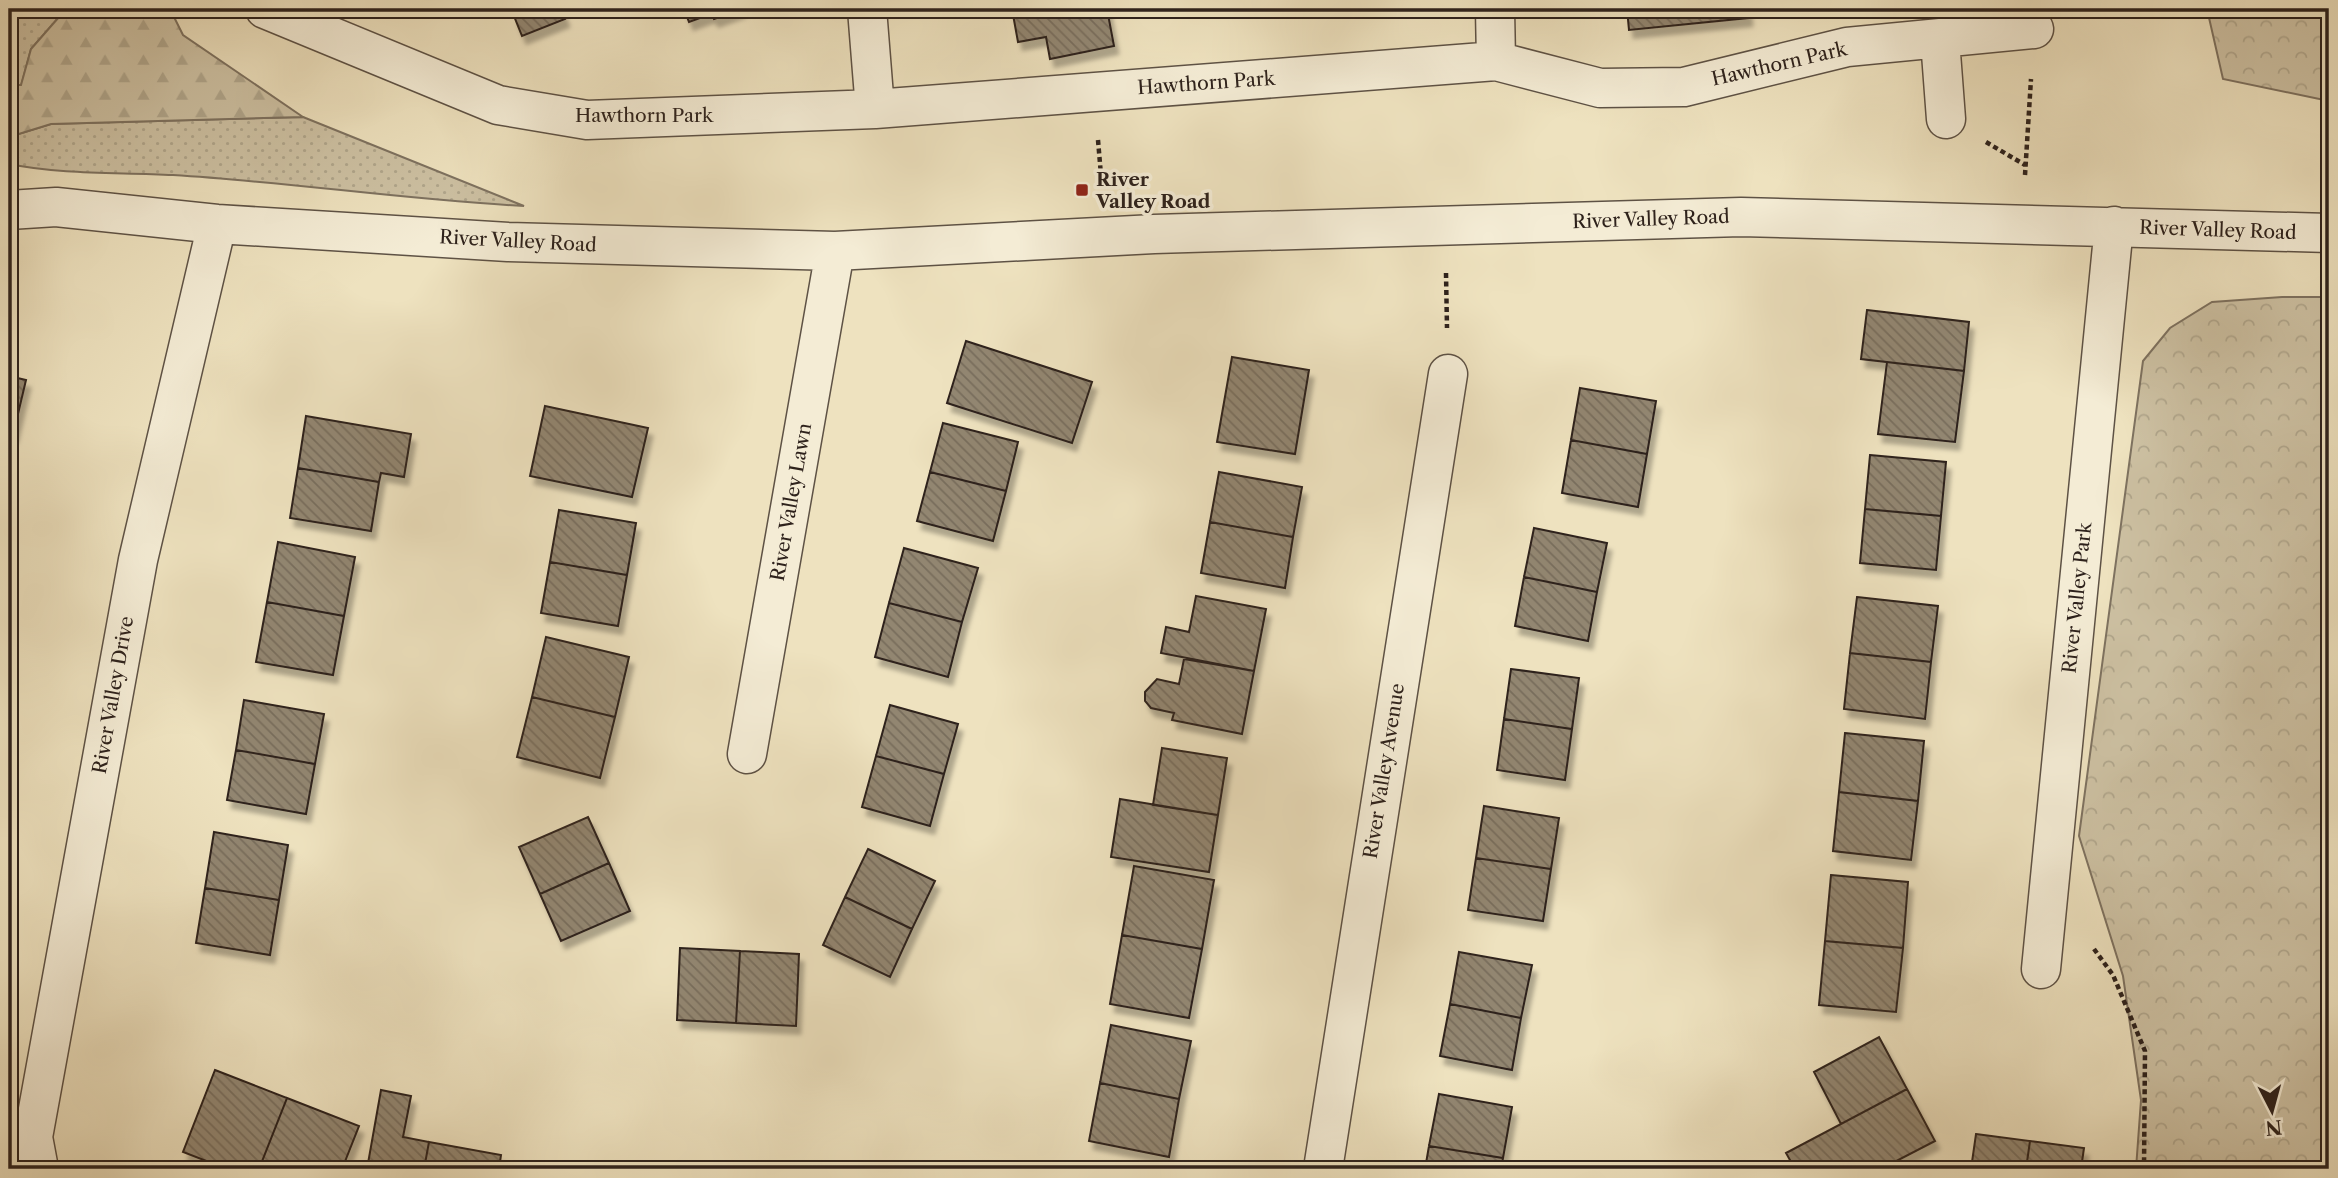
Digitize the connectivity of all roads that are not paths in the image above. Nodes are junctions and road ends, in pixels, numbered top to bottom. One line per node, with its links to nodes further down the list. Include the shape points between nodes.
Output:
1 (265, 9): 7 (street, Hawthorn Park, via 498,104 587,120)
2 (867, 9): 7 (street)
3 (1495, 9): 6 (street)
4 (2034, 29): 5 (street, Hawthorn Park)
5 (1940, 40): 6 (street, Hawthorn Park, via 1847,47 1684,87 1600,88); 8 (street)
6 (1496, 61): 7 (street, Hawthorn Park)
7 (875, 109)
8 (1946, 120)
9 (9, 210): 10 (street, River Valley Road, via 56,207)
10 (218, 224): 13 (street, River Valley Road, via 508,242); 17 (street, River Valley Drive, via 138,560 33,1138)
11 (2114, 226): 12 (street, River Valley Road); 13 (street, River Valley Road, via 1741,217 1106,237); 16 (street, River Valley Park)
12 (2329, 233)
13 (835, 251): 15 (street, River Valley Lawn)
14 (1448, 374): 18 (street, River Valley Avenue)
15 (747, 754)
16 (2041, 969)
17 (39, 1169)
18 (1323, 1169)

